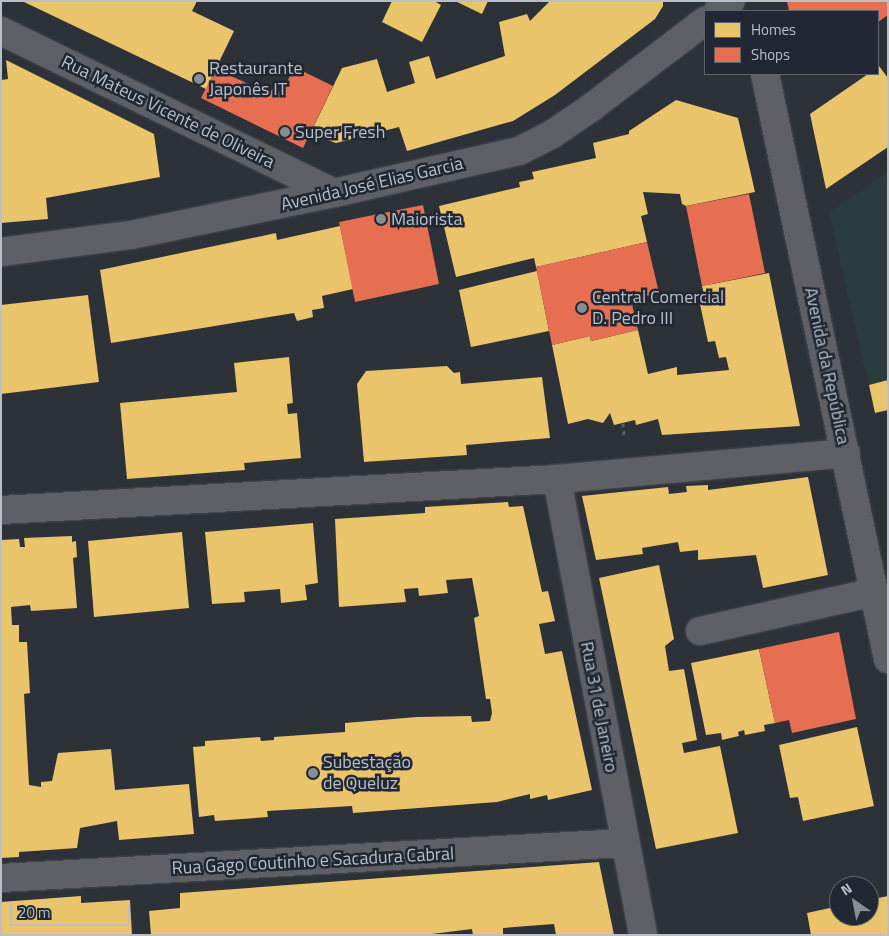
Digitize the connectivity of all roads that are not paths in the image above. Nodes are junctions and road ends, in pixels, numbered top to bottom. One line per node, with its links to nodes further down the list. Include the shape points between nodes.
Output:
1 (731, 1): 2 (street)
2 (719, 10)
3 (704, 22): 6 (street, Avenida José Elias Garcia, via 592,107 551,135 519,151)
4 (1, 31): 6 (street, Rua Mateus Vicente de Oliveira)
5 (764, 75): 8 (street, Avenida da República)
6 (334, 193): 7 (street, Avenida José Elias Garcia, via 131,235)
7 (1, 252)
8 (846, 453): 9 (street); 11 (street, Avenida da República)
9 (557, 479): 10 (street); 14 (street, Rua 31 de Janeiro)
10 (1, 510)
11 (874, 592): 12 (street); 13 (street, Avenida da República)
12 (700, 631)
13 (888, 660)
14 (624, 843): 15 (street, Rua Gago Coutinho e Sacadura Cabral); 16 (street, Rua 31 de Janeiro)
15 (1, 878)
16 (643, 935)

